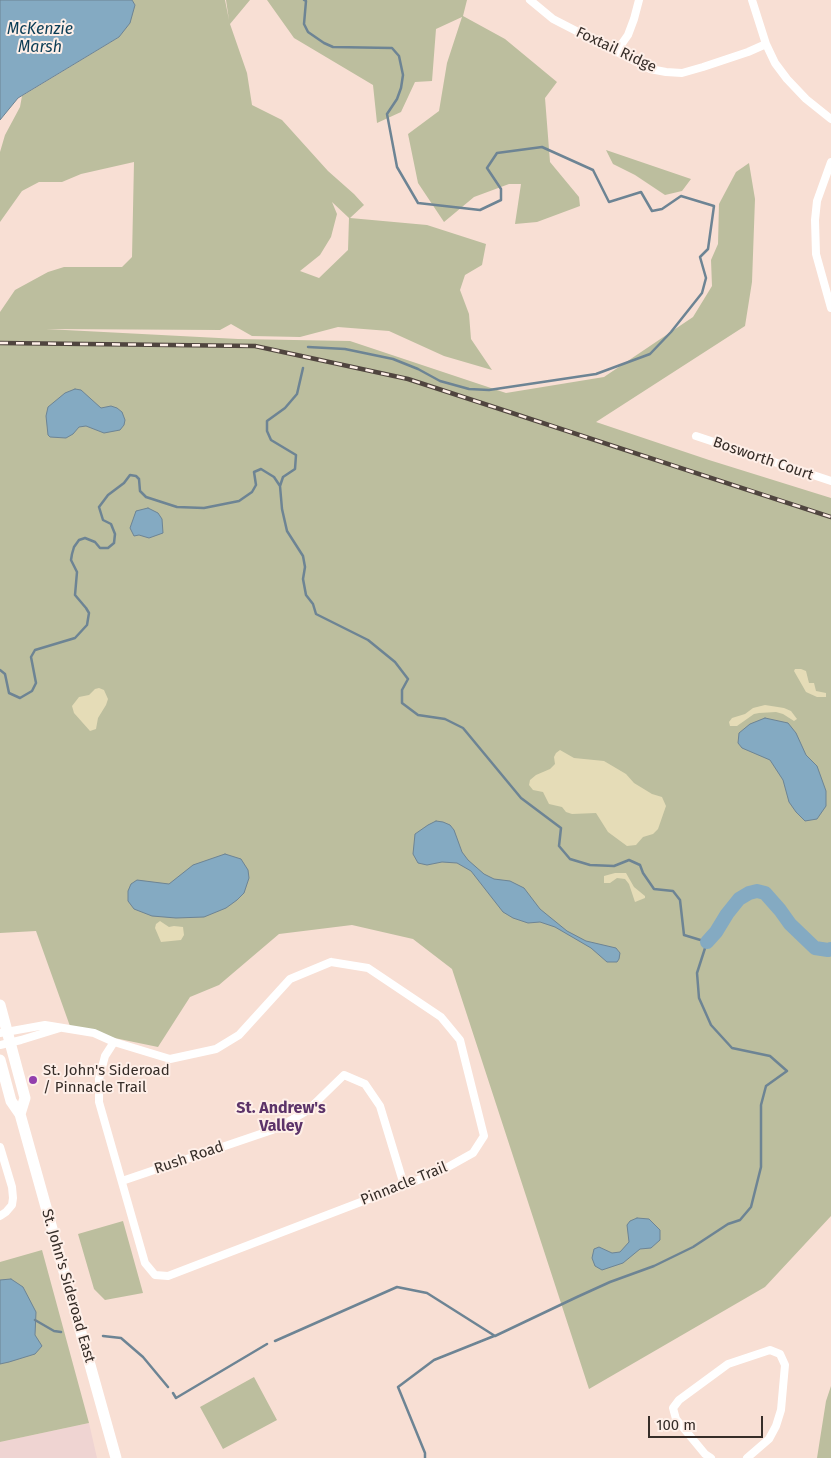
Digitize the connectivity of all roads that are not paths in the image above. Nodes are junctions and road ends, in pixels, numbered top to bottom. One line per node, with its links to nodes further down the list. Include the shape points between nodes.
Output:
1 (530, 0): 5 (street, Foxtail Ridge, via 554,19)
2 (639, 0): 5 (street, via 628,34)
3 (752, 0): 4 (street)
4 (766, 44): 5 (street, Foxtail Ridge, via 682,73 650,69); 6 (street, via 786,79)
5 (616, 52)
6 (831, 119)
7 (831, 162): 8 (street, via 817,201 815,220 816,254)
8 (831, 308)
9 (696, 436): 10 (street, Bosworth Court)
10 (831, 481)
11 (0, 1005): 13 (main road, St. John's Sideroad East)
12 (62, 1027): 13 (street, Pinnacle Trail, via 44,1025); 14 (street, Pinnacle Trail, via 94,1033); 15 (street, Pinnacle Trail)
13 (4, 1032): 15 (main road, St. John's Sideroad East)
14 (114, 1042): 19 (street, Pinnacle Trail, via 103,1064 99,1102); 20 (street, Pinnacle Trail, via 170,1059 216,1049 239,1035 290,979 331,962 368,968 441,1017 460,1040 484,1136 473,1153)
15 (5, 1044): 17 (main road, St. John's Sideroad East, via 25,1098)
16 (0, 1060): 17 (main road, St. John's Sideroad East, via 11,1101)
17 (20, 1114): 22 (main road, St. John's Sideroad East)
18 (0, 1147): 21 (street, via 13,1198 12,1205)
19 (122, 1181): 20 (street, Pinnacle Trail, via 145,1263 155,1275 168,1276); 20 (street, Rush Road, via 278,1128 308,1110 344,1075 365,1084 380,1106)
20 (404, 1186)
21 (0, 1216)
22 (116, 1458)
23 (711, 1458): 24 (street, via 676,1419 672,1408 728,1364 770,1350 780,1354 786,1365 781,1410 769,1439)
24 (747, 1458)

